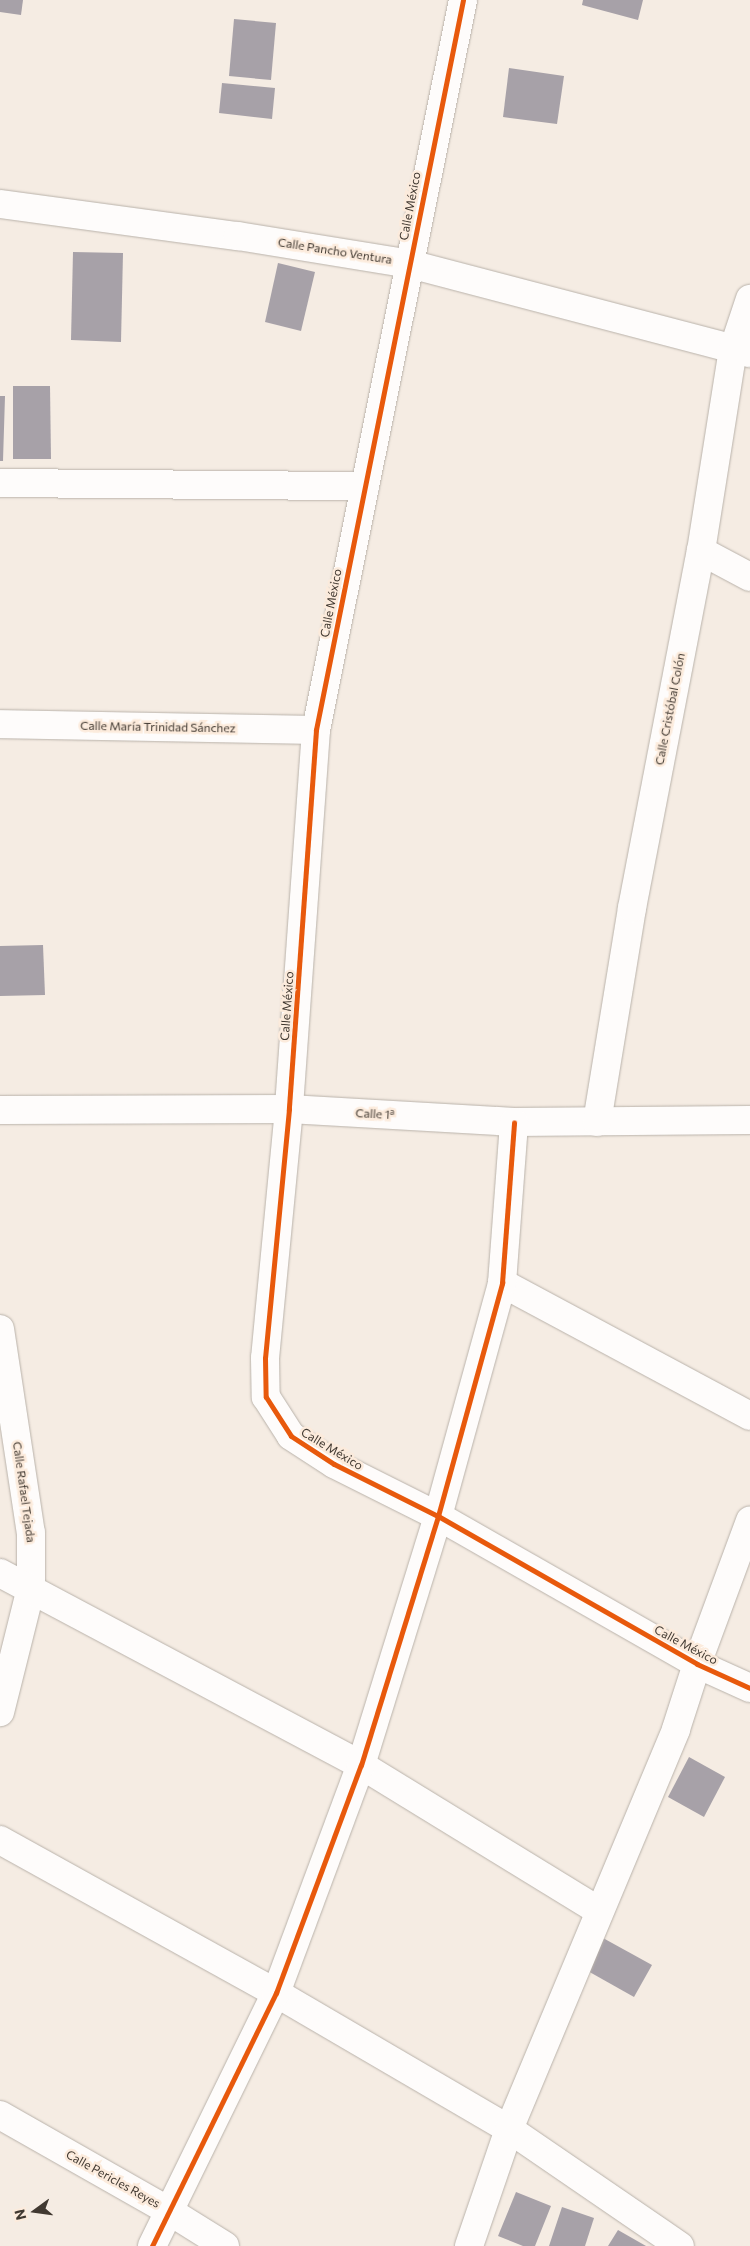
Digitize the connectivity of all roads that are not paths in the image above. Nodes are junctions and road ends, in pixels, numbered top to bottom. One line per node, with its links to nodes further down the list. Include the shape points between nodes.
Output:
1 (463, 0): 3 (street, Calle México)
2 (0, 204): 3 (street, Calle Pancho Ventura, via 238,236)
3 (410, 264): 5 (street, Calle Pancho Ventura); 7 (street, Calle México)
4 (750, 299): 5 (street, Calle Cristóbal Colón)
5 (741, 352): 8 (street, Calle Cristóbal Colón)
6 (0, 483): 7 (street)
7 (365, 486): 11 (street, Calle México)
8 (701, 552): 9 (street); 16 (street, Calle Cristóbal Colón, via 634,898)
9 (750, 577)
10 (0, 724): 11 (street, Calle María Trinidad Sánchez)
11 (316, 730): 12 (street, Calle México)
12 (289, 1109): 13 (street, Calle 1ª); 15 (street, Calle 1ª); 20 (street, Calle México, via 265,1358 266,1397 291,1436 334,1464)
13 (0, 1110)
14 (750, 1120): 16 (street, Calle 1ª)
15 (514, 1122): 16 (street, Calle 1ª); 17 (street)
16 (597, 1122)
17 (502, 1283): 19 (street); 20 (street)
18 (0, 1329): 23 (street, Calle Rafael Tejada, via 32,1533)
19 (750, 1416)
20 (438, 1516): 24 (street, Calle México); 27 (street)
21 (750, 1521): 24 (street)
22 (0, 1573): 23 (street)
23 (31, 1588): 26 (street, Calle Rafael Tejada); 27 (street)
24 (696, 1664): 25 (street, Calle México); 29 (street, via 676,1729)
25 (750, 1688)
26 (0, 1712)
27 (361, 1765): 29 (street); 30 (street)
28 (0, 1840): 30 (street)
29 (599, 1911): 32 (street)
30 (276, 1994): 32 (street); 33 (street)
31 (0, 2115): 33 (street, Calle Pericles Reyes)
32 (509, 2129): 36 (street); 37 (street)
33 (169, 2211): 34 (street); 35 (street, Calle Pericles Reyes)
34 (152, 2246)
35 (225, 2246)
36 (469, 2246)
37 (680, 2246)

